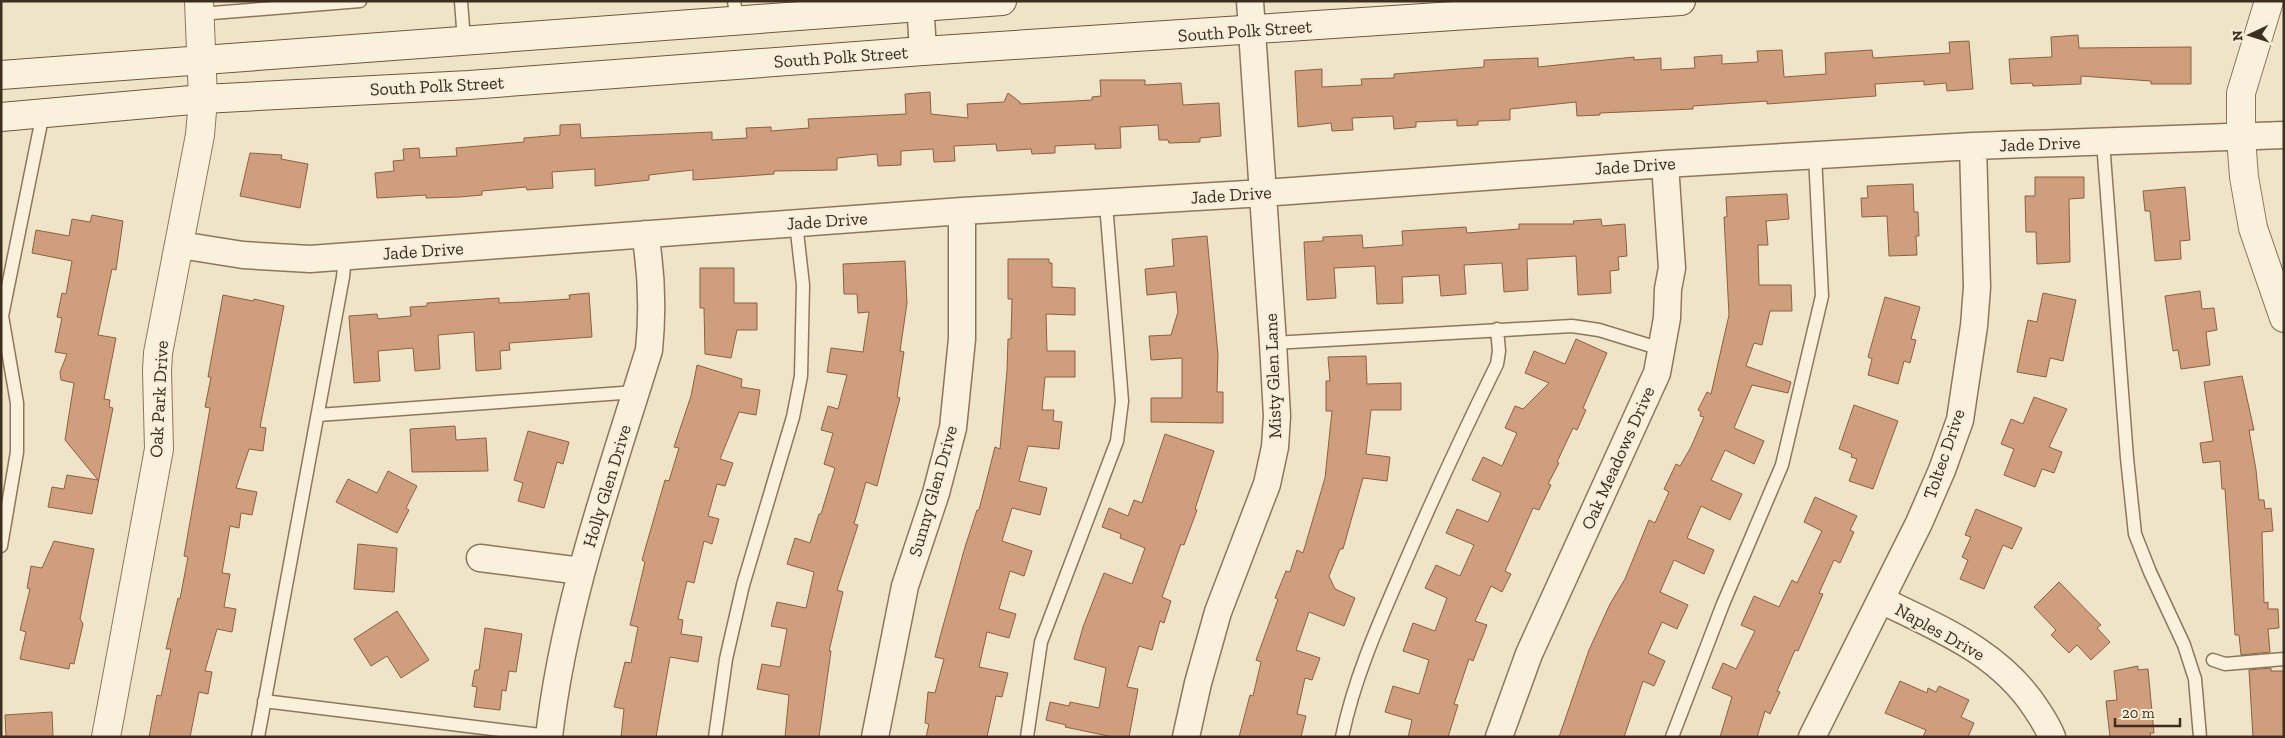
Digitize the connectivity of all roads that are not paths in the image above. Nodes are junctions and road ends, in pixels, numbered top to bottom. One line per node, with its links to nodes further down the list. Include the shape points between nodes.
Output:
1 (360, 1): 8 (lane)
2 (461, 1): 11 (lane)
3 (1002, 1): 7 (main road)
4 (1250, 1): 10 (street, Misty Glen Lane)
5 (1681, 1): 10 (main road, South Polk Street)
6 (2269, 1): 20 (main road, via 2241,93)
7 (920, 4): 9 (main road); 12 (street)
8 (199, 8): 13 (main road, Oak Park Drive)
9 (735, 11): 11 (main road)
10 (1252, 30): 12 (main road, South Polk Street); 25 (street, Misty Glen Lane)
11 (464, 41): 13 (main road); 15 (main road)
12 (923, 51): 15 (main road, South Polk Street)
13 (203, 60): 14 (main road); 16 (main road, Oak Park Drive)
14 (1, 75)
15 (469, 85): 16 (main road, South Polk Street)
16 (203, 98): 17 (main road, South Polk Street); 30 (main road, Oak Park Drive, via 200,135)
17 (43, 113): 18 (main road, South Polk Street); 38 (lane, via 2,316 17,403 18,452)
18 (1, 117)
19 (2284, 135): 20 (street, Jade Drive)
20 (2241, 138): 21 (street, Jade Drive); 32 (main road, via 2253,228)
21 (2103, 142): 22 (street, Jade Drive); 57 (lane, via 2135,534 2196,679)
22 (1973, 146): 23 (street, Jade Drive); 41 (street, Toltec Drive, via 1978,287 1960,420 1920,523)
23 (1815, 155): 24 (street, Jade Drive); 54 (lane, via 1822,296 1782,465 1723,604)
24 (1665, 164): 25 (street, Jade Drive); 35 (street, Oak Meadows Drive, via 1672,268)
25 (1264, 193): 26 (street, Jade Drive); 34 (street, Misty Glen Lane)
26 (1106, 204): 27 (street, Jade Drive); 50 (lane, via 1122,401 1117,441 1040,642)
27 (962, 212): 28 (street, Jade Drive); 49 (street, Sunny Glen Drive, via 962,339 953,428 936,493 905,586)
28 (796, 223): 29 (street, Jade Drive); 48 (lane, via 803,285 800,376 793,417 743,585 726,659)
29 (645, 234): 31 (street, Jade Drive); 36 (street, Holly Glen Drive, via 651,271 652,316 649,350)
30 (180, 245): 31 (street, Jade Drive, via 243,255 310,259); 46 (main road, Oak Park Drive, via 158,353 159,449)
31 (345, 256): 37 (lane)
32 (2284, 318)
33 (1497, 329): 34 (lane); 35 (lane, via 1572,326 1599,330); 52 (lane, via 1497,364 1443,476 1361,667)
34 (1273, 343): 51 (street, Misty Glen Lane, via 1277,416 1275,447 1267,484 1218,612)
35 (1661, 349): 53 (street, Oak Meadows Drive, via 1657,373 1529,654)
36 (636, 392): 37 (lane); 40 (street, Holly Glen Drive)
37 (318, 415): 44 (lane)
38 (1, 546)
39 (480, 558): 40 (street)
40 (580, 572): 45 (street, Holly Glen Drive)
41 (1881, 600): 55 (street, Toltec Drive); 56 (street, Naples Drive, via 1982,652 2013,678 2030,699)
42 (2284, 659): 43 (lane, via 2225,664)
43 (2214, 660)
44 (264, 701): 45 (lane); 47 (lane)
45 (549, 736)
46 (106, 737)
47 (258, 737)
48 (716, 737)
49 (875, 737)
50 (1026, 737)
51 (1186, 737)
52 (1342, 737)
53 (1499, 737)
54 (1672, 737)
55 (1812, 737)
56 (2052, 737)
57 (2200, 737)

